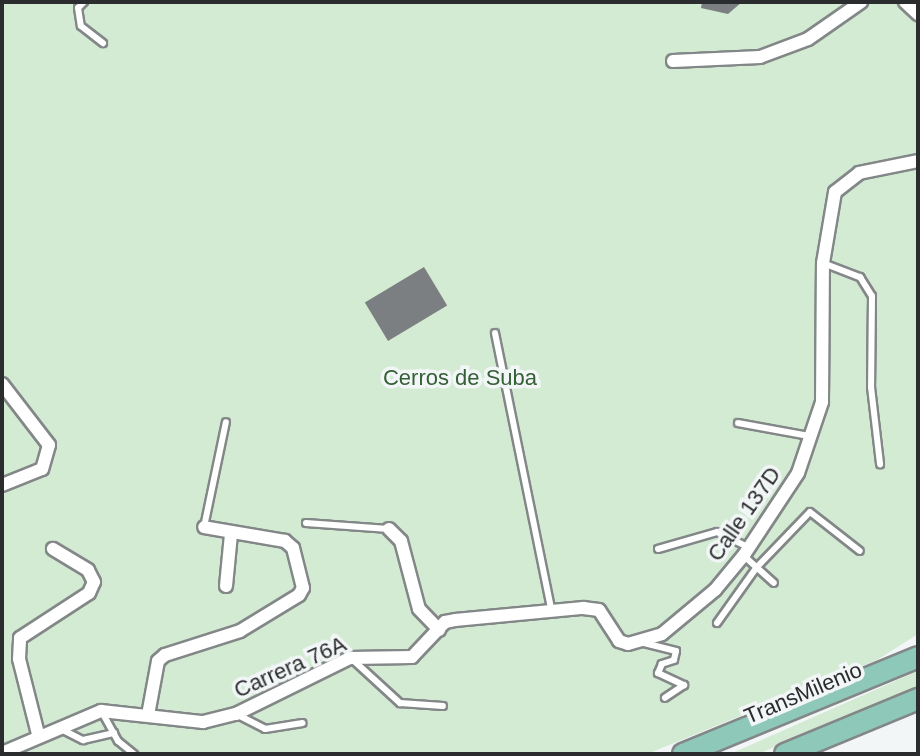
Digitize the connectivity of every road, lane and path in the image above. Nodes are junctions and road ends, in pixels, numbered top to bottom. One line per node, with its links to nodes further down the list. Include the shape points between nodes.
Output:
1 (84, 2): 5 (lane, via 78,8 81,26)
2 (861, 2): 6 (street, via 808,39 760,57)
3 (905, 2): 4 (street)
4 (918, 14)
5 (103, 43)
6 (673, 61)
7 (918, 161): 8 (street, Calle 137D, via 859,173 842,184 830,205)
8 (823, 263): 13 (street, Calle 137D, via 824,385); 14 (lane, via 860,277 872,296 871,387)
9 (495, 333): 27 (lane)
10 (2, 384): 15 (street, via 49,445 42,469)
11 (226, 422): 17 (lane)
12 (738, 423): 13 (lane)
13 (811, 436): 22 (street, Calle 137D, via 785,498)
14 (880, 464)
15 (2, 485)
16 (306, 523): 18 (lane)
17 (204, 527): 19 (street)
18 (389, 529): 29 (street, via 401,541 419,609)
19 (231, 534): 26 (street); 39 (street, via 285,541 293,548 303,575 299,595 240,631 158,661)
20 (53, 549): 43 (street, via 88,570 93,588 20,638 19,659)
21 (658, 549): 22 (lane, via 717,532)
22 (747, 551): 24 (lane); 30 (street, Calle 137D, via 683,618)
23 (860, 551): 24 (lane, via 810,512)
24 (757, 567): 25 (lane); 28 (lane)
25 (774, 583)
26 (226, 586)
27 (552, 612): 29 (street, Carrera 76A, via 455,620); 30 (street, Carrera 76A, via 599,610 619,641)
28 (717, 623)
29 (439, 630): 31 (street, Carrera 76A, via 412,657)
30 (640, 643): 34 (lane, via 676,651 674,660 662,664 658,673 684,685)
31 (350, 658): 36 (lane, via 385,695 400,703); 38 (street, Carrera 76A)
32 (918, 660): 46 (main road); 47 (lane, TransMilenio)
33 (918, 692): 48 (lane, TransMilenio)
34 (665, 698)
35 (918, 699): 49 (main road)
36 (443, 706)
37 (101, 711): 39 (street, Carrera 76A); 41 (street, Carrera 76A); 42 (lane)
38 (236, 714): 39 (street, Carrera 76A, via 203,722); 40 (lane, via 265,729)
39 (148, 715)
40 (303, 723)
41 (54, 727): 42 (lane, via 83,740); 43 (street, Carrera 76A)
42 (114, 733): 45 (lane)
43 (38, 734): 44 (street, Carrera 76A)
44 (2, 753)
45 (134, 754)
46 (683, 754)
47 (701, 754)
48 (769, 754)
49 (785, 754)

